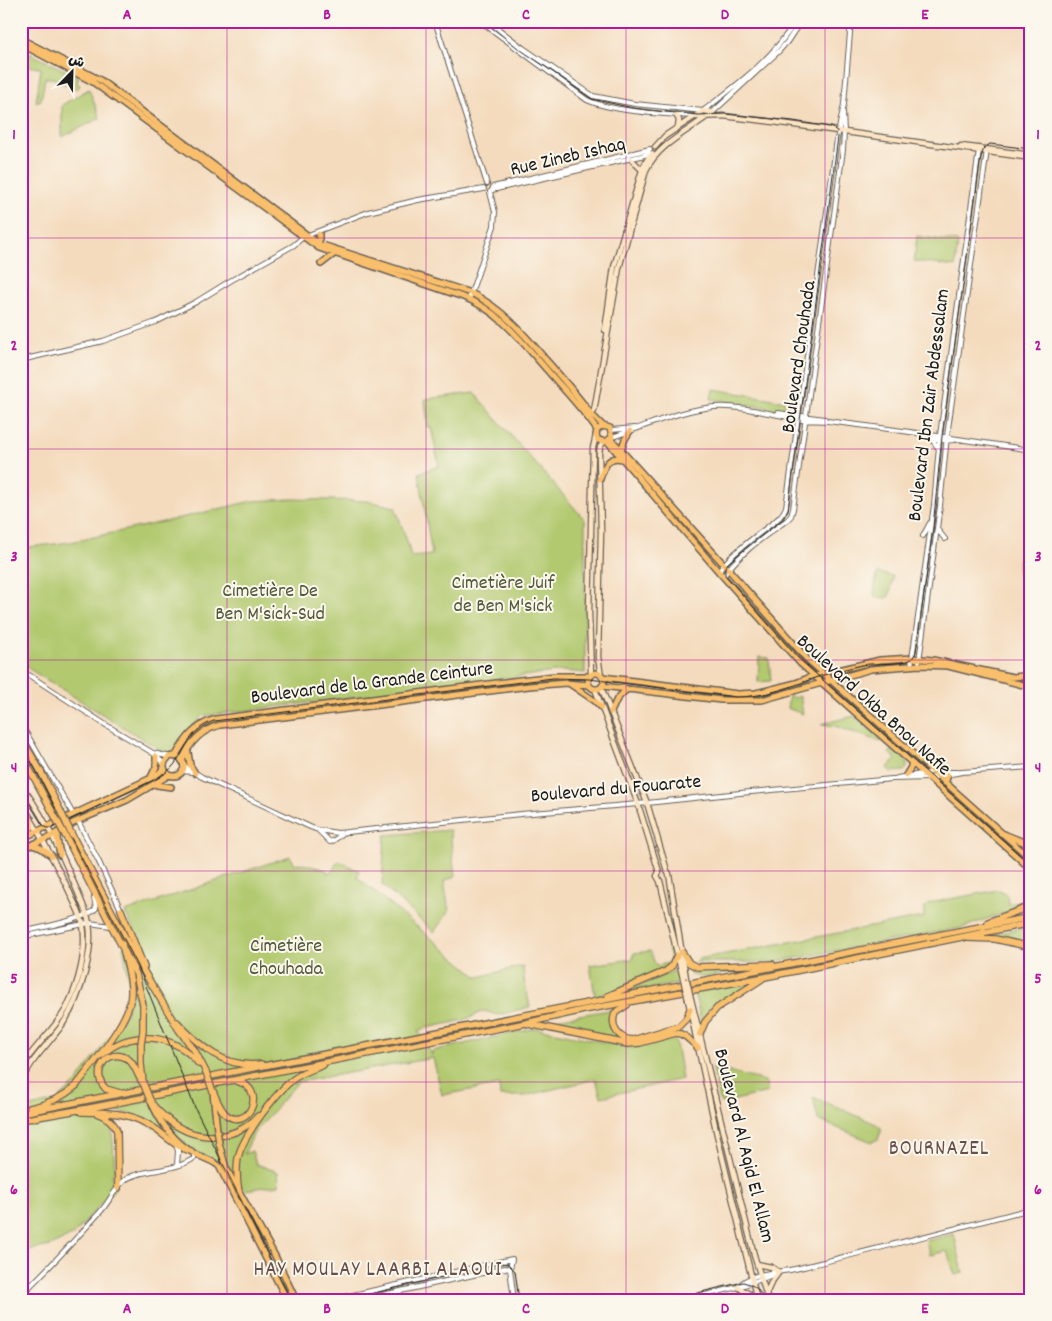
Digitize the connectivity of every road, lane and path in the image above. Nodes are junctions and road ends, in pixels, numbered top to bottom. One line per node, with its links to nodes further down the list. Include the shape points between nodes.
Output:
1 (435, 21): 26 (street)
2 (480, 21): 13 (street, via 587,100 611,107)
3 (488, 21): 11 (street, via 593,96)
4 (795, 21): 7 (street)
5 (801, 21): 7 (street)
6 (851, 21): 10 (street, Boulevard Chouhada)
7 (793, 30): 11 (street, via 769,56); 12 (street, via 787,42 770,60)
8 (21, 39): 30 (main road, via 100,80)
9 (21, 44): 30 (main road, via 93,82)
10 (843, 110): 18 (street, Boulevard Chouhada); 19 (street, Boulevard Chouhada)
11 (703, 111): 12 (main road); 15 (main road)
12 (714, 112): 14 (main road); 16 (main road)
13 (676, 115): 15 (street); 17 (main road, via 680,120)
14 (723, 116): 16 (main road); 18 (main road)
15 (696, 117): 16 (main road); 17 (main road)
16 (707, 117): 22 (main road)
17 (678, 127): 22 (main road, via 665,136)
18 (838, 131): 19 (main road); 39 (street, Boulevard Chouhada)
19 (844, 132): 20 (main road); 40 (street, Boulevard Chouhada)
20 (979, 149): 21 (main road); 48 (street, Boulevard Ibn Zair Abdessalam)
21 (987, 150): 23 (main road); 49 (street, Boulevard Ibn Zair Abdessalam)
22 (653, 151): 24 (street, Rue Zineb Ishaq); 25 (main road); 28 (street, Rue Zineb Ishaq); 31 (main road)
23 (1031, 156)
24 (632, 159): 25 (main road); 28 (street, Rue Zineb Ishaq)
25 (642, 170): 31 (main road)
26 (487, 184): 27 (street); 28 (street)
27 (484, 189): 28 (street, via 486,192); 29 (street, via 368,212)
28 (492, 190): 35 (street, via 494,226)
29 (321, 232): 30 (street); 32 (main road)
30 (307, 238): 32 (main road); 33 (main road); 37 (street, via 156,322 104,341)
31 (625, 238): 38 (main road, via 594,411)
32 (319, 244): 35 (main road)
33 (334, 254): 34 (main road); 36 (main road)
34 (321, 264)
35 (471, 293): 36 (street); 38 (main road, via 509,319)
36 (468, 299): 38 (main road, via 489,310 511,329)
37 (21, 360)
38 (589, 414): 41 (main road); 45 (main road)
39 (799, 417): 40 (street); 42 (street, via 714,407); 60 (street, Boulevard Chouhada, via 785,510)
40 (806, 418): 46 (street); 60 (street, Boulevard Chouhada, via 791,516)
41 (603, 426): 43 (main road); 45 (main road)
42 (637, 428): 43 (street); 44 (street)
43 (611, 430): 50 (main road)
44 (630, 431): 50 (street); 52 (main road)
45 (596, 432): 50 (main road, via 598,440); 68 (main road, via 589,591)
46 (925, 435): 47 (street); 48 (street)
47 (930, 437): 48 (street); 51 (street)
48 (940, 437): 49 (street); 51 (street, Boulevard Ibn Zair Abdessalam)
49 (947, 438): 53 (street); 57 (street, Boulevard Ibn Zair Abdessalam)
50 (609, 440): 52 (main road, Boulevard Okba Bnou Nafie); 54 (main road, Boulevard Okba Bnou Nafie); 55 (main road, via 599,450)
51 (939, 448): 56 (street, Boulevard Ibn Zair Abdessalam)
52 (621, 450): 60 (main road, Boulevard Okba Bnou Nafie)
53 (1031, 450)
54 (624, 461): 55 (main road, via 609,460); 61 (main road, Boulevard Okba Bnou Nafie)
55 (600, 479): 69 (main road, via 598,657)
56 (931, 521): 58 (street); 62 (street, Boulevard Ibn Zair Abdessalam)
57 (936, 528): 59 (street); 63 (street, Boulevard Ibn Zair Abdessalam)
58 (923, 536)
59 (945, 539)
60 (726, 566): 61 (street, Boulevard Chouhada); 67 (main road, Boulevard Okba Bnou Nafie, via 792,644)
61 (721, 574): 70 (main road, Boulevard Okba Bnou Nafie)
62 (912, 658): 63 (main road); 65 (street, Boulevard Ibn Zair Abdessalam); 67 (main road, via 872,661)
63 (919, 658): 64 (street, Boulevard Ibn Zair Abdessalam); 72 (main road)
64 (918, 665): 65 (main road); 77 (main road, via 948,666)
65 (911, 666): 71 (main road, via 871,669)
66 (21, 670): 89 (street)
67 (823, 674): 70 (main road); 73 (main road, Boulevard Okba Bnou Nafie)
68 (590, 676): 69 (main road); 75 (main road); 90 (main road, Boulevard de la Grande Ceinture, via 520,680 216,719 194,730)
69 (602, 676): 70 (main road, via 738,694 771,690); 79 (main road)
70 (813, 676): 76 (main road, Boulevard Okba Bnou Nafie)
71 (840, 678): 73 (main road); 80 (main road)
72 (1018, 678): 77 (main road); 78 (main road, via 1023,676)
73 (831, 681): 76 (main road); 80 (main road, Boulevard Okba Bnou Nafie)
74 (570, 683): 75 (main road, Boulevard de la Grande Ceinture); 83 (main road); 87 (main road, Boulevard de la Grande Ceinture, via 220,725 201,733)
75 (589, 684): 81 (main road)
76 (822, 684): 82 (main road, via 751,701); 91 (main road, Boulevard Okba Bnou Nafie)
77 (1018, 684): 78 (main road)
78 (1029, 684)
79 (602, 686): 81 (main road); 82 (main road); 84 (main road)
80 (838, 687): 99 (main road, Boulevard Okba Bnou Nafie)
81 (595, 689): 83 (main road)
82 (627, 689): 84 (main road)
83 (602, 707): 112 (main road)
84 (611, 712): 111 (main road)
85 (21, 724): 113 (street)
86 (21, 738): 125 (highway, bridge, via 59,808)
87 (188, 749): 92 (main road, Boulevard de la Grande Ceinture); 97 (main road, via 188,759)
88 (21, 753): 125 (highway, bridge)
89 (154, 754): 90 (street); 93 (street); 103 (main road, via 155,771)
90 (173, 757): 92 (main road); 93 (main road)
91 (911, 762): 98 (main road, Boulevard Okba Bnou Nafie); 102 (main road)
92 (183, 763): 95 (main road); 97 (street, Boulevard du Fouarate)
93 (164, 766): 100 (main road); 103 (main road)
94 (1031, 766): 96 (street, Boulevard du Fouarate)
95 (182, 772): 97 (street, Boulevard du Fouarate); 100 (main road)
96 (962, 772): 99 (street, Boulevard du Fouarate); 101 (street, Boulevard du Fouarate)
97 (195, 773): 117 (street, Boulevard du Fouarate)
98 (924, 773): 99 (street, Boulevard du Fouarate); 102 (street, Boulevard du Fouarate); 104 (main road, Boulevard Okba Bnou Nafie)
99 (935, 774): 101 (street, Boulevard du Fouarate); 104 (street, Boulevard du Fouarate); 106 (main road, Boulevard Okba Bnou Nafie)
100 (169, 775): 108 (main road)
101 (948, 775): 106 (main road)
102 (906, 776): 105 (street, Boulevard du Fouarate)
103 (151, 778): 113 (main road)
104 (929, 778): 105 (street, Boulevard du Fouarate); 135 (main road, Boulevard Okba Bnou Nafie)
105 (892, 779): 111 (street, Boulevard du Fouarate)
106 (945, 783): 121 (main road, Boulevard Okba Bnou Nafie)
107 (21, 785): 116 (main road)
108 (154, 785): 109 (main road); 115 (main road)
109 (171, 787)
110 (21, 801): 114 (main road)
111 (647, 803): 112 (street, Boulevard du Fouarate); 136 (main road)
112 (638, 804): 122 (street, Boulevard du Fouarate); 137 (main road)
113 (73, 814): 116 (main road)
114 (31, 819): 118 (main road); 123 (main road)
115 (78, 821): 120 (main road); 142 (street)
116 (48, 826): 118 (main road); 124 (main road)
117 (318, 830): 119 (street, Boulevard du Fouarate); 126 (street, Boulevard du Fouarate)
118 (38, 831): 123 (main road); 128 (main road)
119 (329, 831): 122 (street, Boulevard du Fouarate); 126 (street)
120 (58, 832): 124 (main road); 132 (main road)
121 (1001, 833): 130 (highway); 134 (main road, Boulevard Okba Bnou Nafie)
122 (335, 835): 126 (street, Boulevard du Fouarate, via 330,842)
123 (27, 836): 127 (main road)
124 (52, 836): 128 (main road); 132 (main road)
125 (69, 836): 139 (highway); 157 (highway)
126 (325, 837)
127 (21, 839)
128 (43, 840): 129 (main road); 133 (main road)
129 (32, 844): 131 (main road); 133 (main road)
130 (1031, 845)
131 (21, 849)
132 (60, 855): 143 (main road)
133 (52, 856): 145 (main road)
134 (1031, 859)
135 (1031, 868)
136 (666, 871): 137 (main road); 138 (main road)
137 (659, 872): 140 (main road)
138 (669, 878): 140 (main road); 155 (main road)
139 (88, 879): 143 (street, via 96,903 94,911); 149 (highway)
140 (660, 881): 155 (main road)
141 (1031, 906): 151 (highway)
142 (121, 910): 157 (highway)
143 (87, 915): 145 (street); 146 (main road)
144 (1031, 916): 151 (highway)
145 (81, 917): 148 (main road); 150 (street)
146 (89, 923): 148 (street); 149 (street); 164 (main road, via 85,970 76,999)
147 (1031, 923): 151 (highway)
148 (82, 924): 152 (street); 164 (main road, via 82,960)
149 (113, 926): 153 (highway)
150 (21, 932)
151 (955, 935): 154 (highway); 156 (highway); 158 (highway)
152 (21, 937)
153 (122, 944): 172 (highway, via 130,975 130,1001 122,1020); 175 (highway, bridge, via 136,974 143,1005)
154 (1031, 947)
155 (680, 953): 156 (highway, via 688,963 697,967); 159 (main road, bridge); 161 (highway, via 666,971)
156 (799, 962): 161 (highway)
157 (147, 976): 163 (highway)
158 (765, 977): 160 (highway); 166 (highway, via 717,1008)
159 (689, 999): 162 (main road, Boulevard Al Aqid El Allam); 166 (main road, Boulevard Al Aqid El Allam)
160 (632, 1002): 162 (highway, via 618,1010 614,1018 614,1028 627,1040 679,1026); 165 (highway)
161 (584, 1004): 168 (highway)
162 (690, 1009): 167 (main road, Boulevard Al Aqid El Allam)
163 (169, 1013): 168 (highway, via 199,1044 230,1062 256,1065); 171 (highway)
164 (64, 1017): 170 (main road); 174 (main road)
165 (526, 1023): 167 (highway, via 628,1044 680,1033); 169 (highway)
166 (700, 1034): 190 (main road, Boulevard Al Aqid El Allam)
167 (698, 1048): 194 (main road, Boulevard Al Aqid El Allam)
168 (300, 1059): 178 (highway)
169 (336, 1060): 173 (highway); 177 (highway, via 304,1073)
170 (21, 1068)
171 (205, 1070): 172 (highway, via 180,1046 167,1040 132,1038 108,1049); 176 (highway, bridge)
172 (87, 1071): 180 (highway, via 66,1094 48,1104)
173 (234, 1080): 176 (highway, via 249,1087 253,1096 252,1108 243,1117 228,1116); 181 (highway)
174 (21, 1082)
175 (143, 1084): 178 (highway, via 128,1059 117,1056 105,1060 99,1072 103,1087 112,1092); 179 (highway, bridge)
176 (212, 1089): 188 (main road, bridge, via 219,1143)
177 (282, 1090): 179 (highway, via 250,1124 217,1136 202,1136 182,1130); 188 (highway, via 240,1149 236,1174)
178 (133, 1092): 180 (highway)
179 (151, 1103): 185 (main road, via 170,1133)
180 (21, 1112)
181 (69, 1112): 182 (highway); 183 (highway)
182 (91, 1112): 184 (highway, via 114,1112 133,1117); 187 (highway, via 106,1118 116,1128)
183 (21, 1120)
184 (176, 1145): 185 (highway); 186 (street)
185 (192, 1152): 186 (street, via 192,1159); 201 (main road, via 221,1169)
186 (178, 1165): 187 (street, via 130,1177)
187 (118, 1188): 195 (street)
188 (239, 1193): 202 (main road)
189 (1031, 1208): 192 (street)
190 (757, 1264): 192 (main road); 193 (main road, Boulevard Al Aqid El Allam)
191 (510, 1269): 203 (street, via 512,1259); 204 (street); 205 (street)
192 (779, 1272): 193 (street); 198 (main road)
193 (761, 1278): 194 (street); 198 (main road, Boulevard Al Aqid El Allam)
194 (753, 1280): 196 (street); 199 (main road, Boulevard Al Aqid El Allam)
195 (31, 1287): 197 (street); 200 (street)
196 (738, 1287): 199 (main road); 206 (street)
197 (21, 1295)
198 (767, 1297)
199 (757, 1299)
200 (22, 1300)
201 (287, 1300)
202 (296, 1300)
203 (331, 1300)
204 (360, 1300)
205 (514, 1300)
206 (685, 1300)

